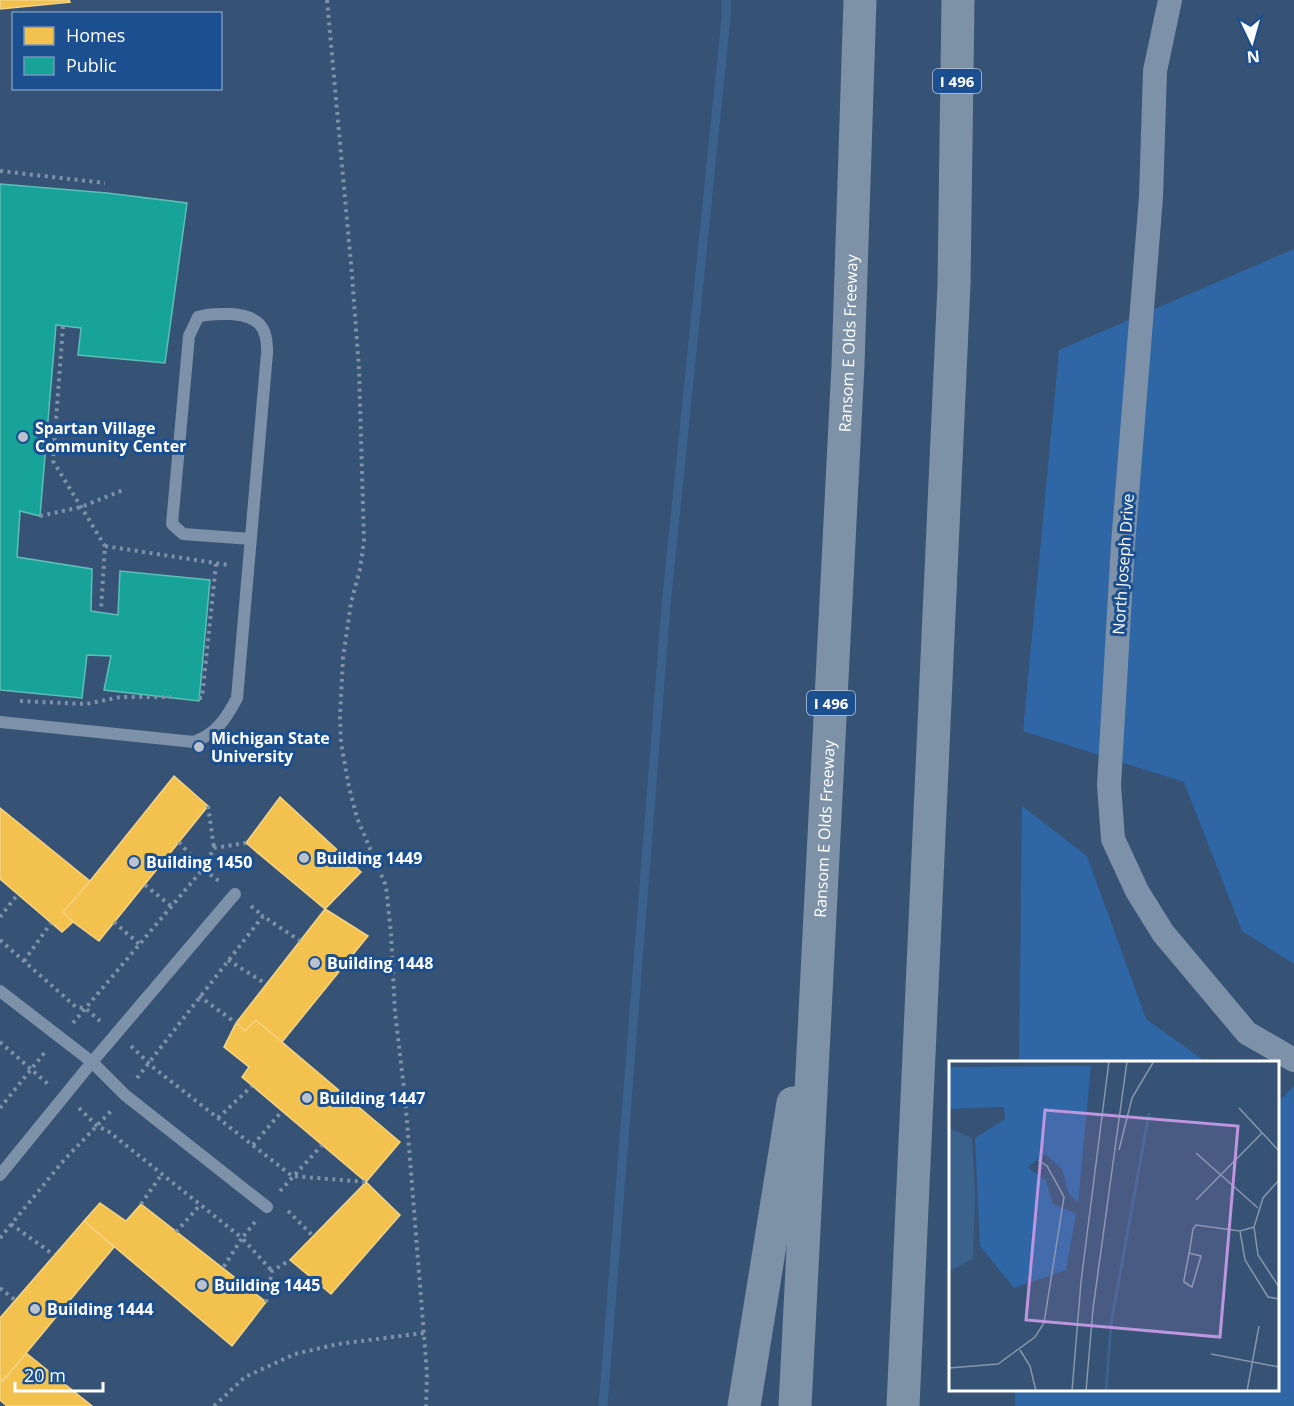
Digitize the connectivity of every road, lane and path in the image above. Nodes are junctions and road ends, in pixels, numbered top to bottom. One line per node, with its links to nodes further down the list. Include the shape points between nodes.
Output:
1 (327, 0): 77 (path, via 356,322 364,541 343,658 341,743 357,818 386,885)
2 (860, 0): 32 (highway, Ransom E Olds Freeway / I 496, via 848,365)
3 (958, 0): 82 (highway, I 496, via 954,297)
4 (1170, 0): 46 (street, North Joseph Drive, via 1155,71 1151,197 1123,544 1109,785 1113,839 1137,891 1163,933 1247,1033)
5 (0, 171): 6 (path)
6 (105, 183)
7 (63, 326): 9 (path, via 52,461)
8 (123, 490): 9 (path)
9 (81, 507): 10 (path); 12 (path)
10 (40, 516)
11 (251, 539): 11 (lane, via 268,341 257,320 244,315 209,313 198,317 189,336 172,524 183,534); 14 (lane)
12 (105, 546): 13 (path); 15 (path)
13 (216, 564): 14 (path); 17 (path)
14 (248, 568): 19 (lane, via 237,698 221,726 211,734 185,742)
15 (101, 610)
16 (171, 697): 18 (path, via 121,697 86,704)
17 (199, 698)
18 (11, 700)
19 (0, 722)
20 (208, 806): 23 (path)
21 (178, 842): 24 (path)
22 (246, 843): 23 (path)
23 (214, 849): 24 (path)
24 (203, 869): 28 (path)
25 (145, 885): 28 (path)
26 (18, 894): 29 (path)
27 (235, 894): 43 (lane)
28 (171, 906): 35 (path)
29 (0, 917)
30 (114, 922): 35 (path)
31 (51, 923): 37 (path)
32 (820, 929): 80 (highway); 81 (highway, Ransom E Olds Freeway / I 496)
33 (0, 940): 37 (path)
34 (300, 941): 36 (path, via 263,916)
35 (139, 944): 41 (path)
36 (228, 960): 38 (path); 40 (path)
37 (24, 961): 41 (path, via 76,1007)
38 (266, 984)
39 (0, 991): 44 (lane)
40 (199, 996): 42 (path); 47 (path)
41 (85, 1008): 43 (path); 44 (path)
42 (236, 1023)
43 (117, 1035): 47 (path); 48 (lane)
44 (59, 1038): 48 (lane); 49 (path)
45 (0, 1042): 49 (path)
46 (1294, 1059)
47 (149, 1061): 51 (path); 55 (path)
48 (92, 1062): 51 (lane); 52 (lane)
49 (30, 1071): 52 (path); 53 (path)
50 (252, 1086): 55 (path)
51 (125, 1095): 56 (path); 64 (lane)
52 (64, 1097): 56 (path); 59 (lane)
53 (0, 1108)
54 (282, 1111): 57 (path)
55 (218, 1118): 57 (path)
56 (97, 1126): 58 (path); 65 (path)
57 (253, 1145): 60 (path, via 292,1176)
58 (162, 1174): 61 (path); 62 (path)
59 (0, 1175)
60 (366, 1182)
61 (141, 1204)
62 (200, 1204): 66 (path); 69 (path)
63 (282, 1205): 67 (path)
64 (267, 1207)
65 (11, 1224): 68 (path); 70 (path)
66 (176, 1232)
67 (313, 1236)
68 (0, 1238)
69 (242, 1238): 72 (path); 73 (path)
70 (54, 1255)
71 (290, 1260): 73 (path)
72 (223, 1268)
73 (272, 1271): 76 (path)
74 (0, 1288): 75 (path)
75 (15, 1300)
76 (266, 1302)
77 (424, 1333): 78 (path, via 295,1354 244,1377); 79 (path)
78 (214, 1406)
79 (426, 1406)
80 (744, 1406)
81 (795, 1406)
82 (903, 1406)

